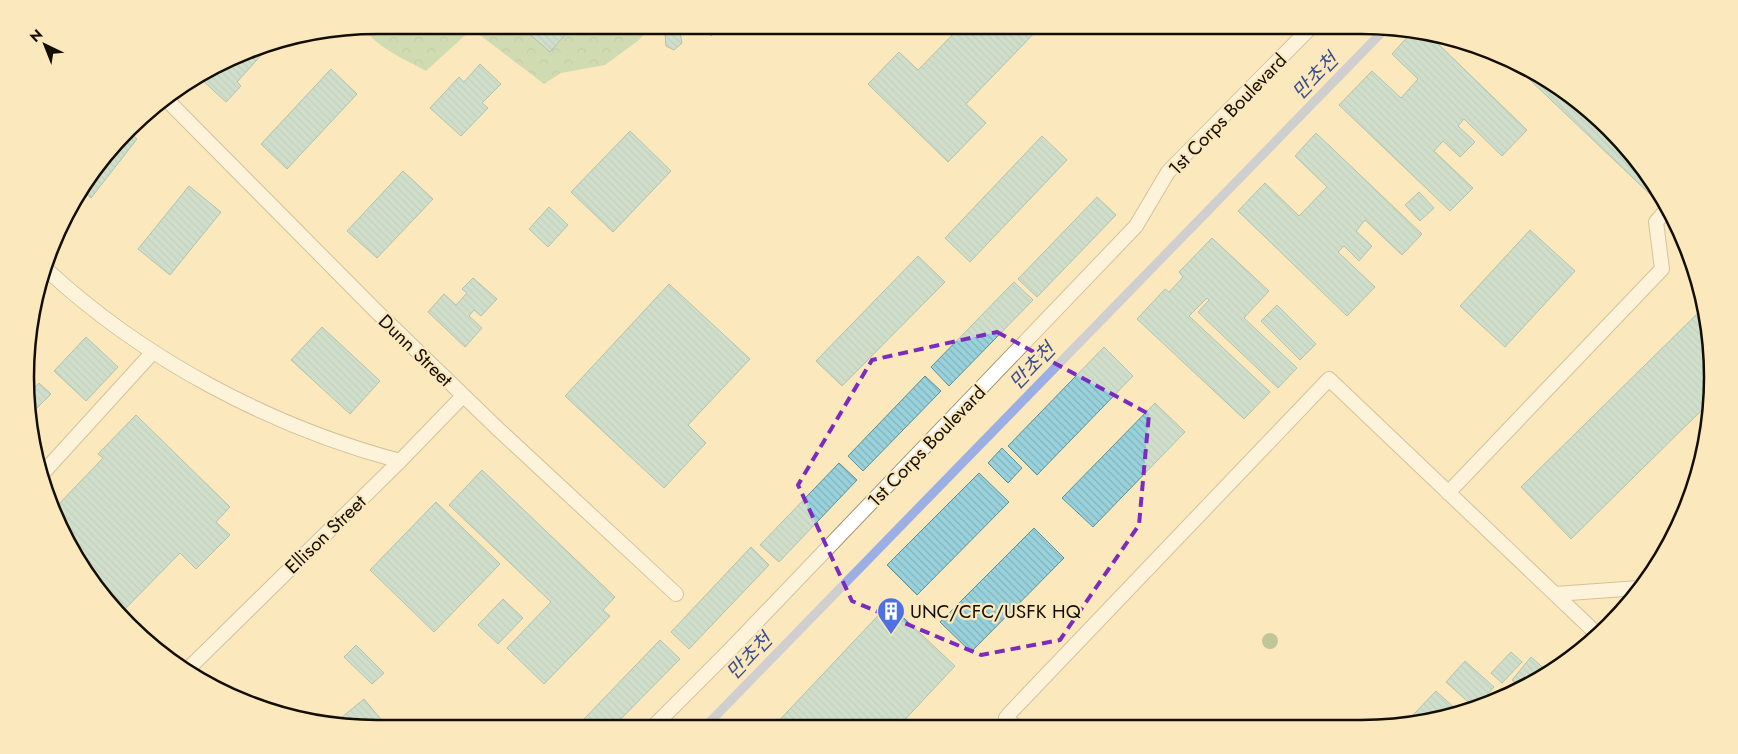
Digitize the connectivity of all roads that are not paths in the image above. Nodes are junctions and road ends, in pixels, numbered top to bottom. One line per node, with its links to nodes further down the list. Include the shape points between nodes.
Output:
1 (1304, 34): 15 (lane, 1st Corps Boulevard, via 1168,172 1136,226)
2 (170, 103): 6 (lane, Dunn Street)
3 (1663, 214): 9 (lane, via 1656,222 1662,269)
4 (50, 273): 5 (lane)
5 (153, 352): 7 (lane, via 211,387 269,414 361,450); 8 (lane)
6 (463, 396): 7 (lane, Ellison Street); 11 (lane, Dunn Street)
7 (400, 460): 14 (lane, Ellison Street)
8 (46, 469)
9 (1448, 493): 12 (lane); 16 (lane, via 1329,379 1006,718)
10 (1631, 589): 12 (lane)
11 (676, 594)
12 (1555, 594): 13 (lane)
13 (1593, 630)
14 (192, 666)
15 (660, 720)
16 (1008, 720)

